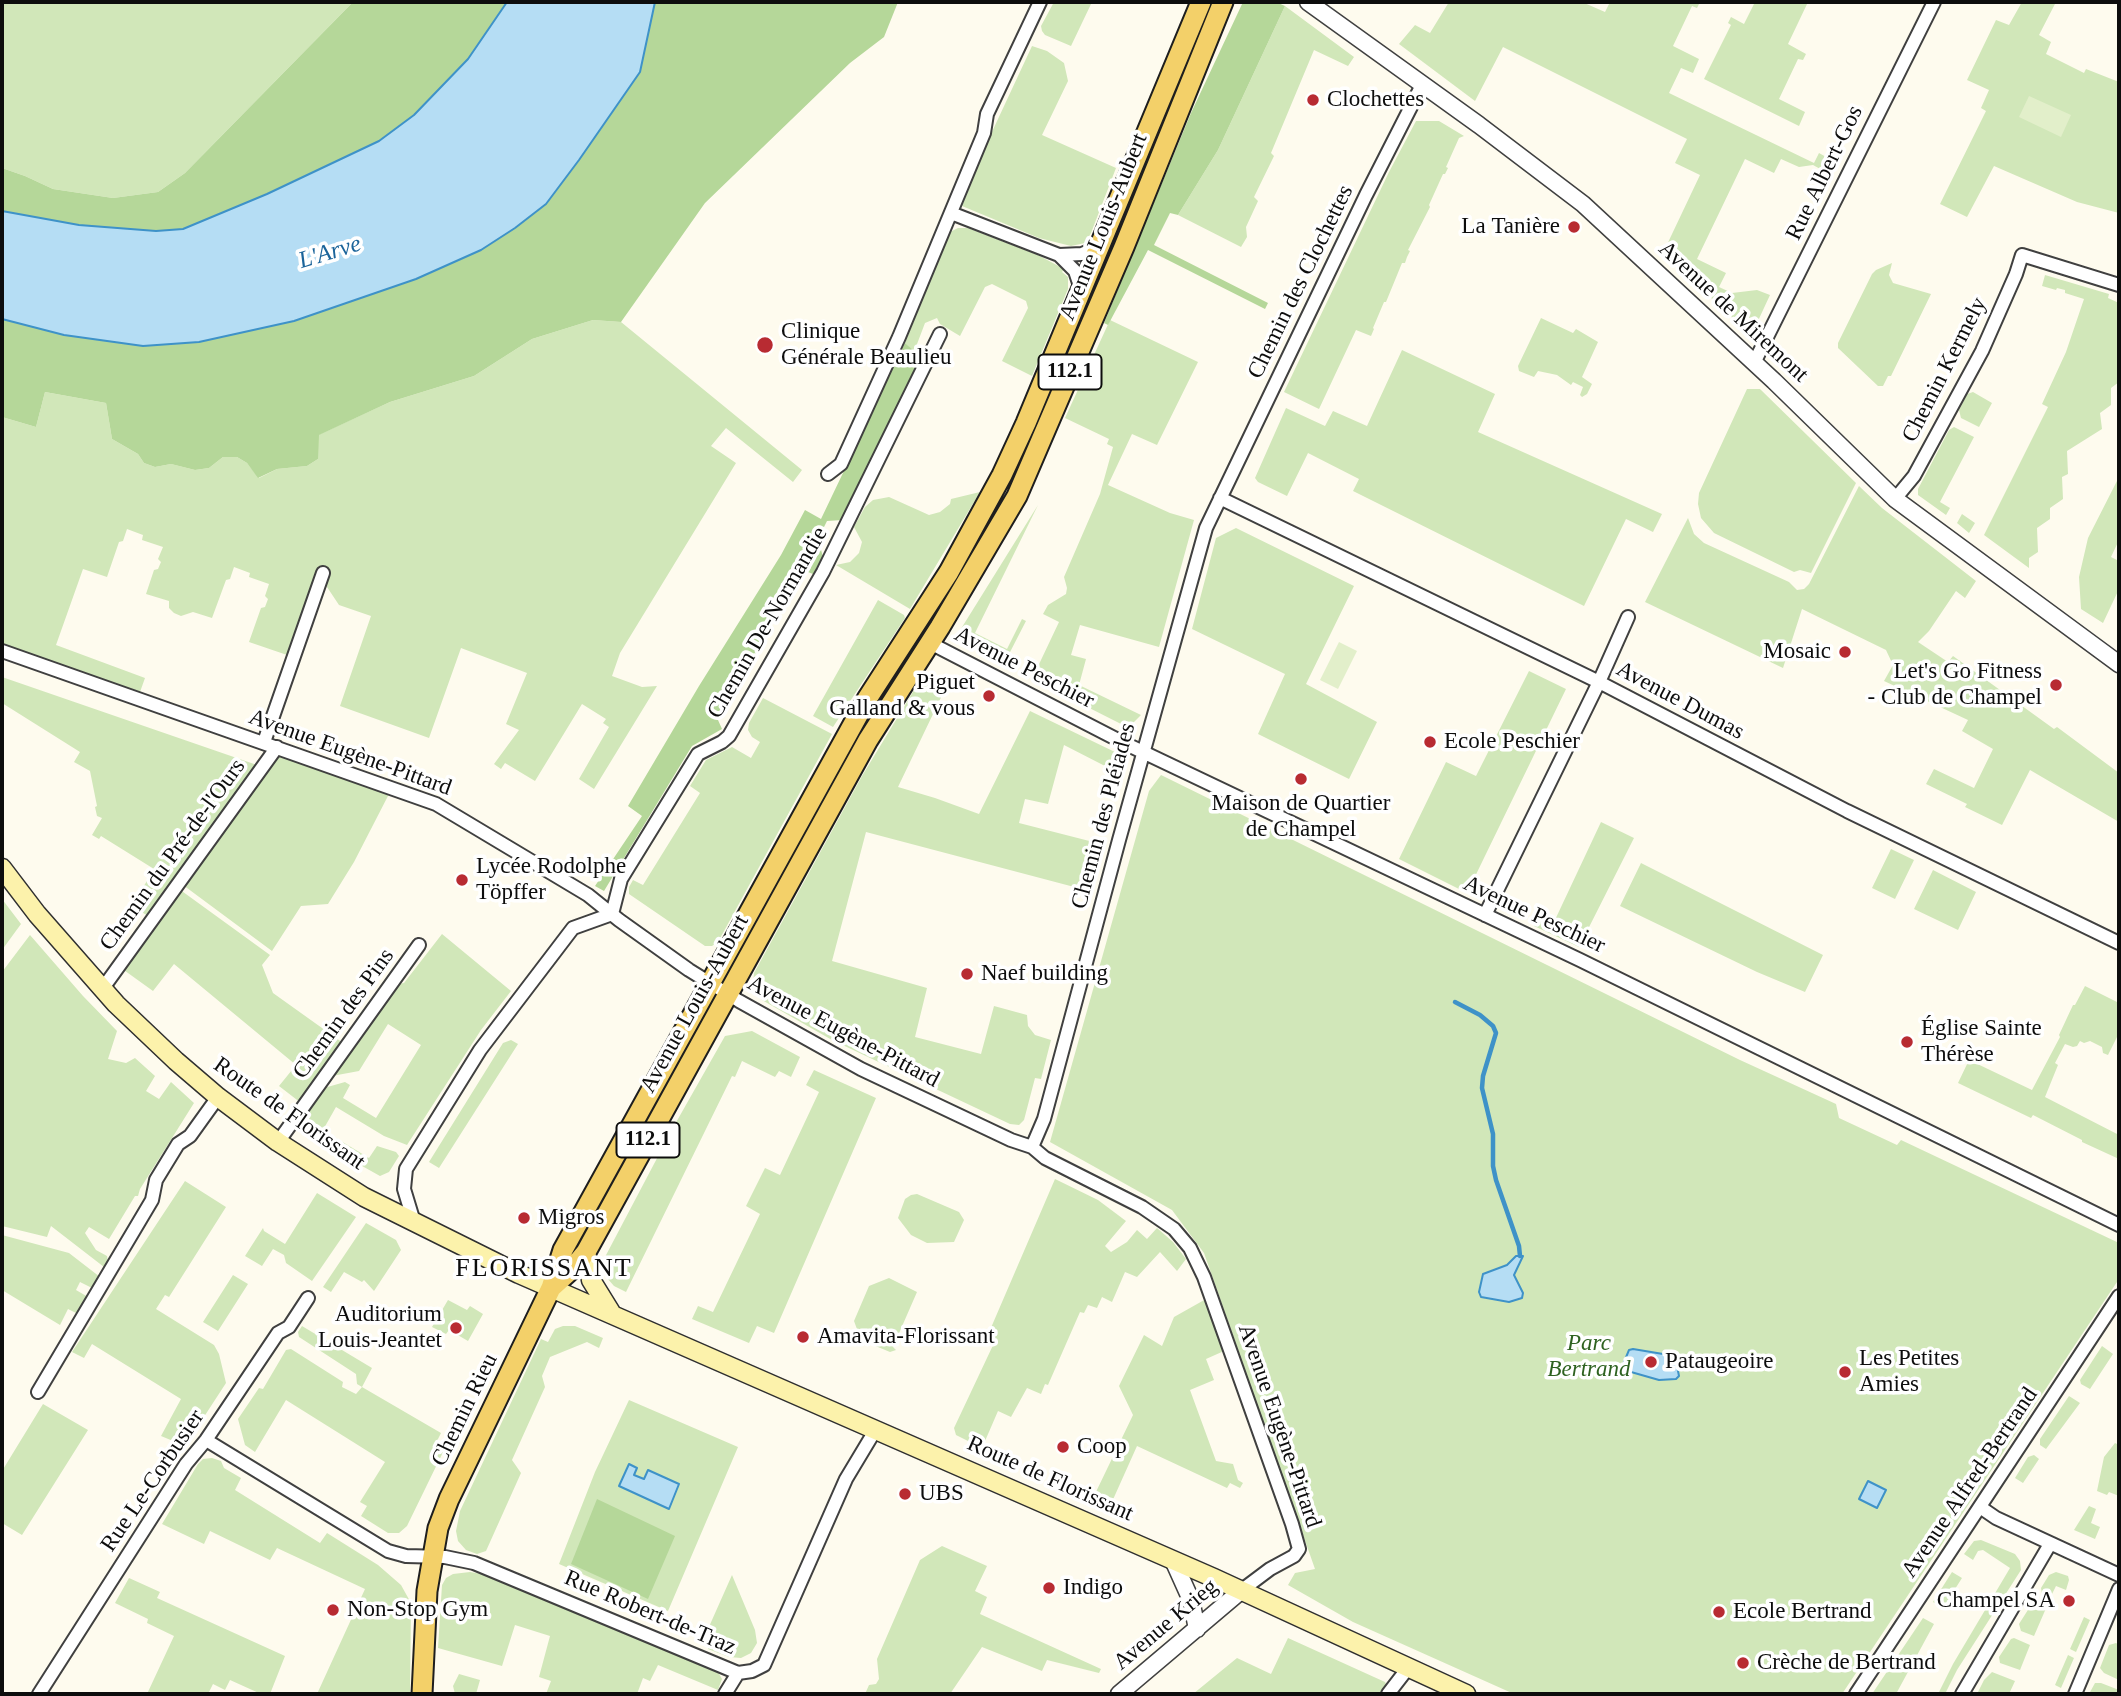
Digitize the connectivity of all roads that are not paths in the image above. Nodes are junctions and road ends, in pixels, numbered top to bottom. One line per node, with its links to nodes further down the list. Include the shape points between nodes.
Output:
1 (1040, 2): 7 (street, via 987,114)
2 (1201, 2): 8 (main road, Avenue Louis-Aubert / 112.1)
3 (1223, 2): 19 (main road, Avenue Louis-Aubert / 112.1, via 1017,496)
4 (1308, 2): 6 (street, Avenue de Miremont)
5 (1934, 2): 13 (street, Rue Albert-Gos)
6 (1422, 85): 13 (street, Avenue de Miremont, via 1583,204); 15 (street, Chemin des Clochettes)
7 (951, 213): 9 (street); 14 (street, via 841,464)
8 (1098, 247): 9 (street, via 1082,254); 11 (main road, Avenue Louis-Aubert / 112.1)
9 (1059, 255): 11 (street, via 1075,271)
10 (2119, 285): 16 (street, Chemin Kermely, via 2022,255 1982,351 1914,476)
11 (1081, 290): 31 (main road, Avenue Louis-Aubert / 112.1, via 979,521 867,699)
12 (940, 334): 27 (street, Chemin De-Normandie, via 823,572 729,736 698,754 621,879)
13 (1754, 363): 16 (street, Avenue de Miremont)
14 (828, 474)
15 (1220, 498): 22 (street, Avenue Dumas); 25 (street, Chemin des Pléiades, via 1200,548)
16 (1895, 499): 21 (street, Avenue de Miremont)
17 (323, 573): 23 (street)
18 (1628, 617): 22 (street)
19 (930, 643): 25 (street, Avenue Peschier); 33 (main road, Avenue Louis-Aubert / 112.1, via 868,740)
20 (2, 651): 23 (street, Avenue Eugène-Pittard)
21 (2119, 664)
22 (1599, 682): 28 (street); 29 (street, Avenue Dumas, via 1847,811)
23 (264, 742): 24 (street, Avenue Eugène-Pittard)
24 (277, 747): 27 (street, Avenue Eugène-Pittard, via 436,804); 32 (street, Chemin du Pré-de-l'Ours)
25 (1145, 752): 28 (street, Avenue Peschier); 36 (street, Chemin des Pléiades, via 1044,1119)
26 (2, 868): 32 (main road, Route de Florissant)
27 (612, 914): 31 (street, Avenue Eugène-Pittard); 37 (street, via 573,928 480,1051 406,1169 404,1189)
28 (1485, 915): 38 (street, Avenue Peschier)
29 (2119, 943)
30 (419, 945): 35 (street, Chemin des Pins)
31 (710, 984): 33 (street, Avenue Eugène-Pittard); 40 (main road, Avenue Louis-Aubert / 112.1, via 563,1250)
32 (103, 988): 34 (main road, Route de Florissant)
33 (728, 994): 36 (street, Avenue Eugène-Pittard, via 861,1069); 39 (main road, Avenue Louis-Aubert / 112.1)
34 (218, 1097): 35 (main road, Route de Florissant); 44 (street, via 190,1136 177,1144 156,1180 152,1200)
35 (278, 1142): 37 (main road, Route de Florissant, via 364,1197)
36 (1032, 1147): 53 (street, Avenue Eugène-Pittard, via 1174,1229 1200,1266 1299,1549)
37 (414, 1222): 40 (main road, Route de Florissant)
38 (2119, 1226)
39 (586, 1252): 40 (main road, Avenue Louis-Aubert / 112.1); 43 (main road, via 591,1280)
40 (551, 1288): 43 (main road, Route de Florissant); 49 (main road, Chemin Rieu / 112.1, via 449,1499)
41 (2119, 1296): 47 (street, Avenue Alfred-Bertrand)
42 (309, 1298): 46 (street, Rue Le-Corbusier, via 289,1327 278,1334)
43 (612, 1314): 45 (main road, Route de Florissant)
44 (38, 1392)
45 (876, 1429): 50 (main road, Route de Florissant); 56 (street, Rue Robert-de-Traz, via 846,1479 764,1665)
46 (205, 1440): 49 (street, via 388,1551); 57 (street, Rue Le-Corbusier)
47 (1980, 1507): 48 (street); 63 (street, Avenue Alfred-Bertrand)
48 (2050, 1544): 51 (street); 64 (street)
49 (432, 1557): 56 (street, Rue Robert-de-Traz, via 474,1563); 58 (main road, Chemin Rieu / 112.1)
50 (1173, 1560): 53 (main road, Route de Florissant); 54 (street, via 1191,1600)
51 (2119, 1575)
52 (2119, 1589): 65 (street)
53 (1242, 1590): 54 (street, Avenue Krieg); 55 (main road, Route de Florissant)
54 (1197, 1629): 60 (street, Avenue Krieg)
55 (1409, 1668): 61 (street); 62 (main road, Route de Florissant)
56 (738, 1673): 59 (street)
57 (39, 1694)
58 (422, 1694)
59 (725, 1694)
60 (1119, 1694)
61 (1388, 1694)
62 (1466, 1694)
63 (1856, 1694)
64 (1962, 1694)
65 (2075, 1694)

